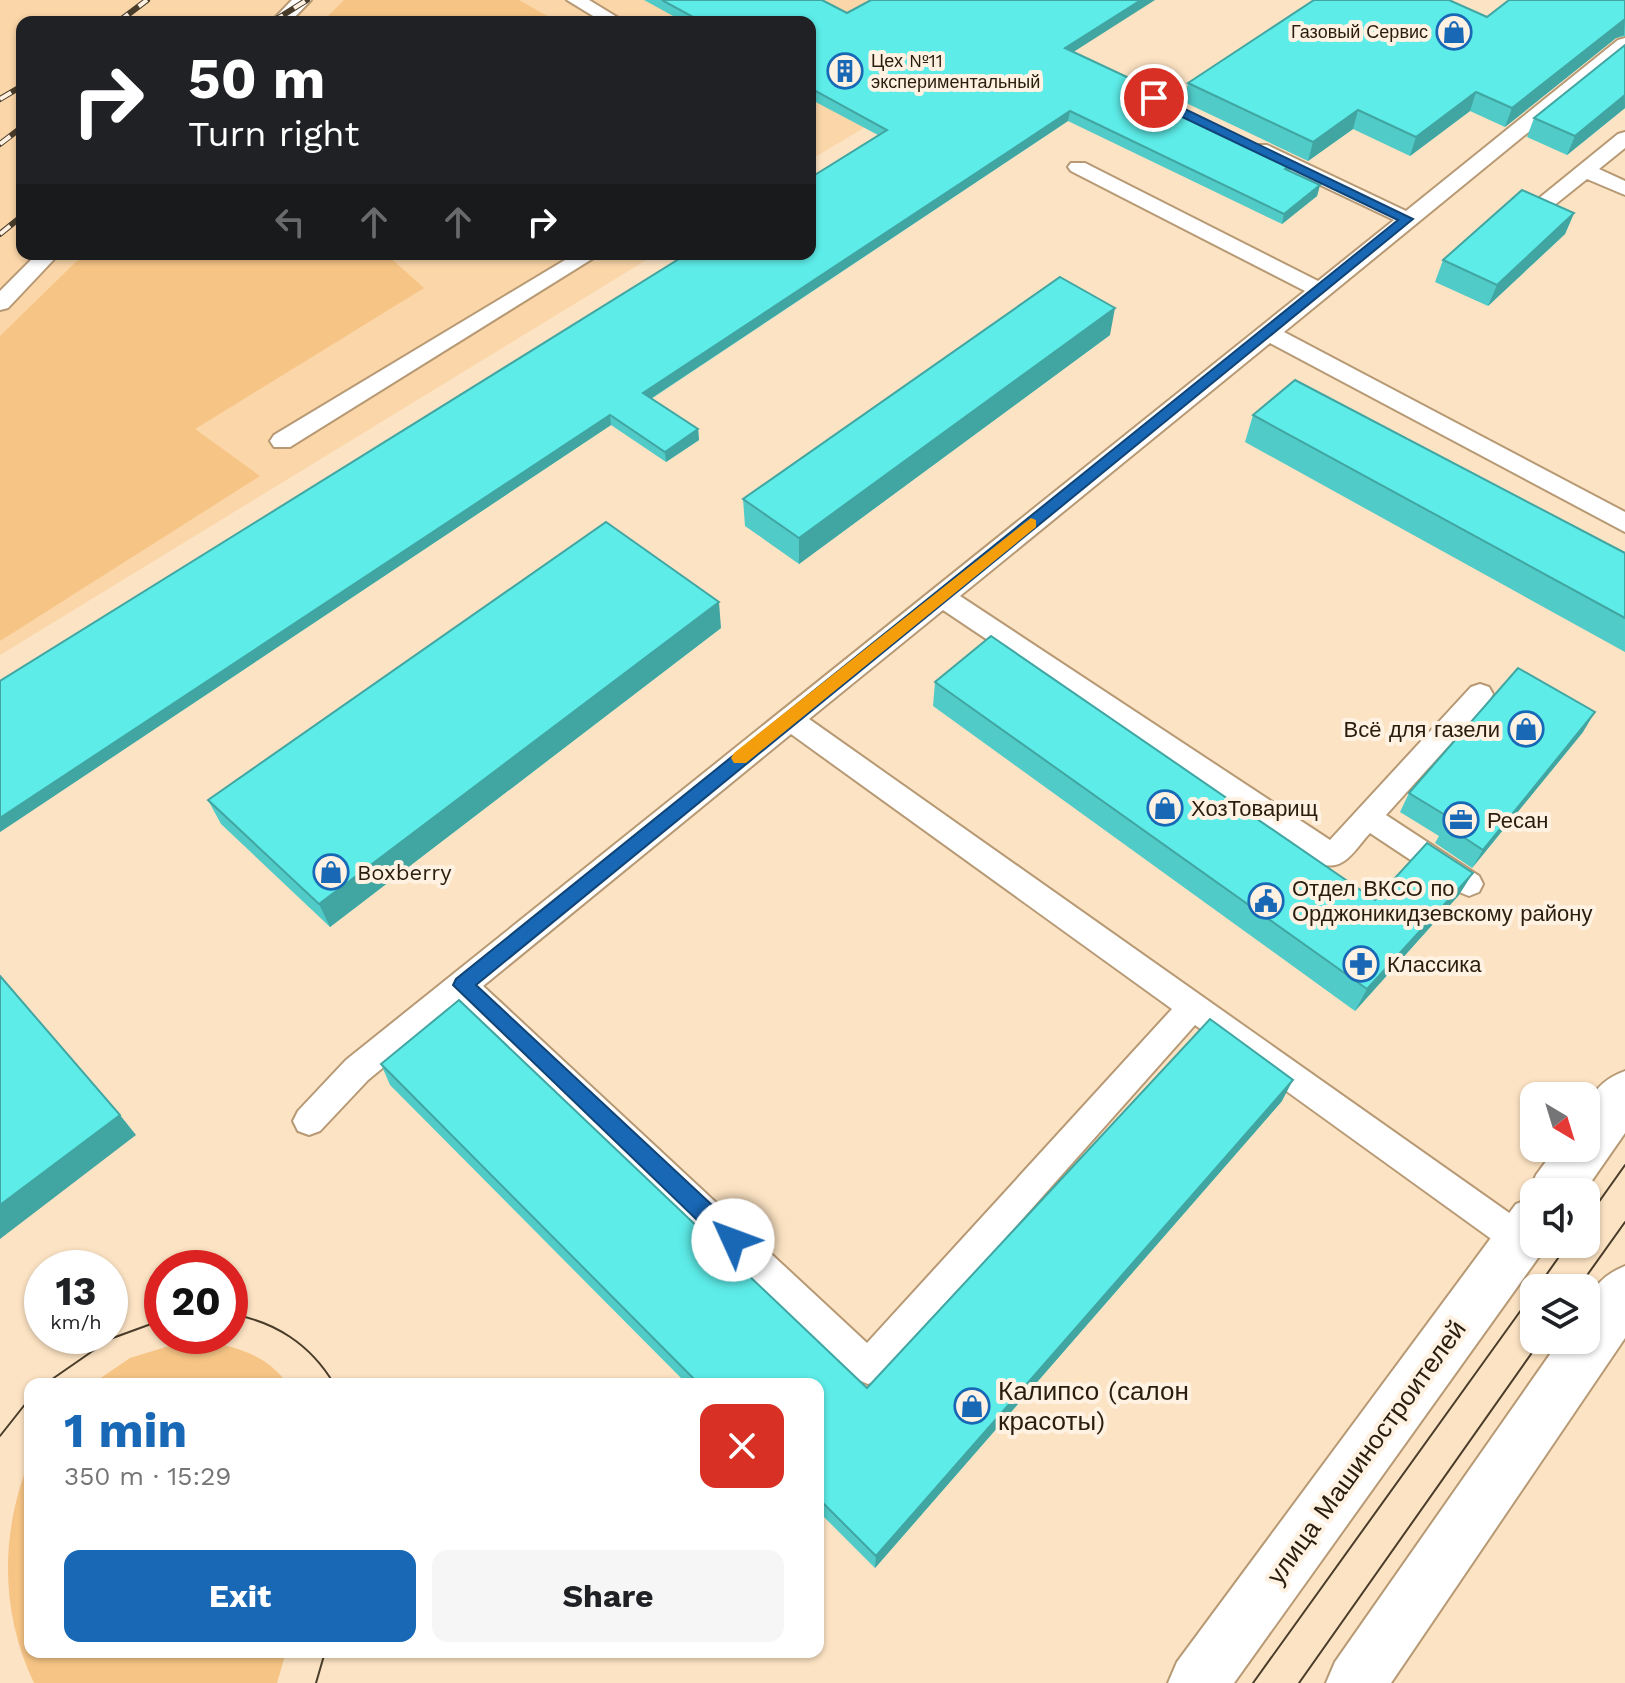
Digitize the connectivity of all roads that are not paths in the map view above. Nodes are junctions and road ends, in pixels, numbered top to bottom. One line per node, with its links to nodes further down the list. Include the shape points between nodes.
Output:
1 (302, 0): 3 (lane)
2 (576, 0): 4 (lane)
3 (286, 16)
4 (605, 16)
5 (1625, 44): 12 (lane)
6 (1625, 138): 9 (lane)
7 (1238, 139): 12 (lane)
8 (1078, 167): 15 (lane)
9 (1585, 170): 10 (lane); 11 (lane)
10 (1625, 189)
11 (1545, 203)
12 (1407, 219): 15 (lane)
13 (43, 260): 16 (lane)
14 (570, 260): 18 (lane)
15 (1319, 290): 17 (lane)
16 (0, 303)
17 (1267, 332): 19 (lane); 20 (lane)
18 (282, 441)
19 (1625, 523)
20 (941, 596): 22 (lane); 23 (lane, via 1332,856)
21 (1480, 694): 23 (lane)
22 (789, 719): 25 (lane); 26 (lane)
23 (1367, 817): 24 (lane)
24 (1469, 884)
25 (462, 985): 26 (lane, via 868,1367); 28 (lane, via 357,1070)
26 (1193, 1006): 30 (lane)
27 (1625, 1093): 29 (main road)
28 (309, 1121)
29 (1564, 1178)
30 (1520, 1225)
31 (1520, 1240): 33 (main road, улица Машиностроителей)
32 (1625, 1292): 34 (main road)
33 (1198, 1683)
34 (1356, 1683)

